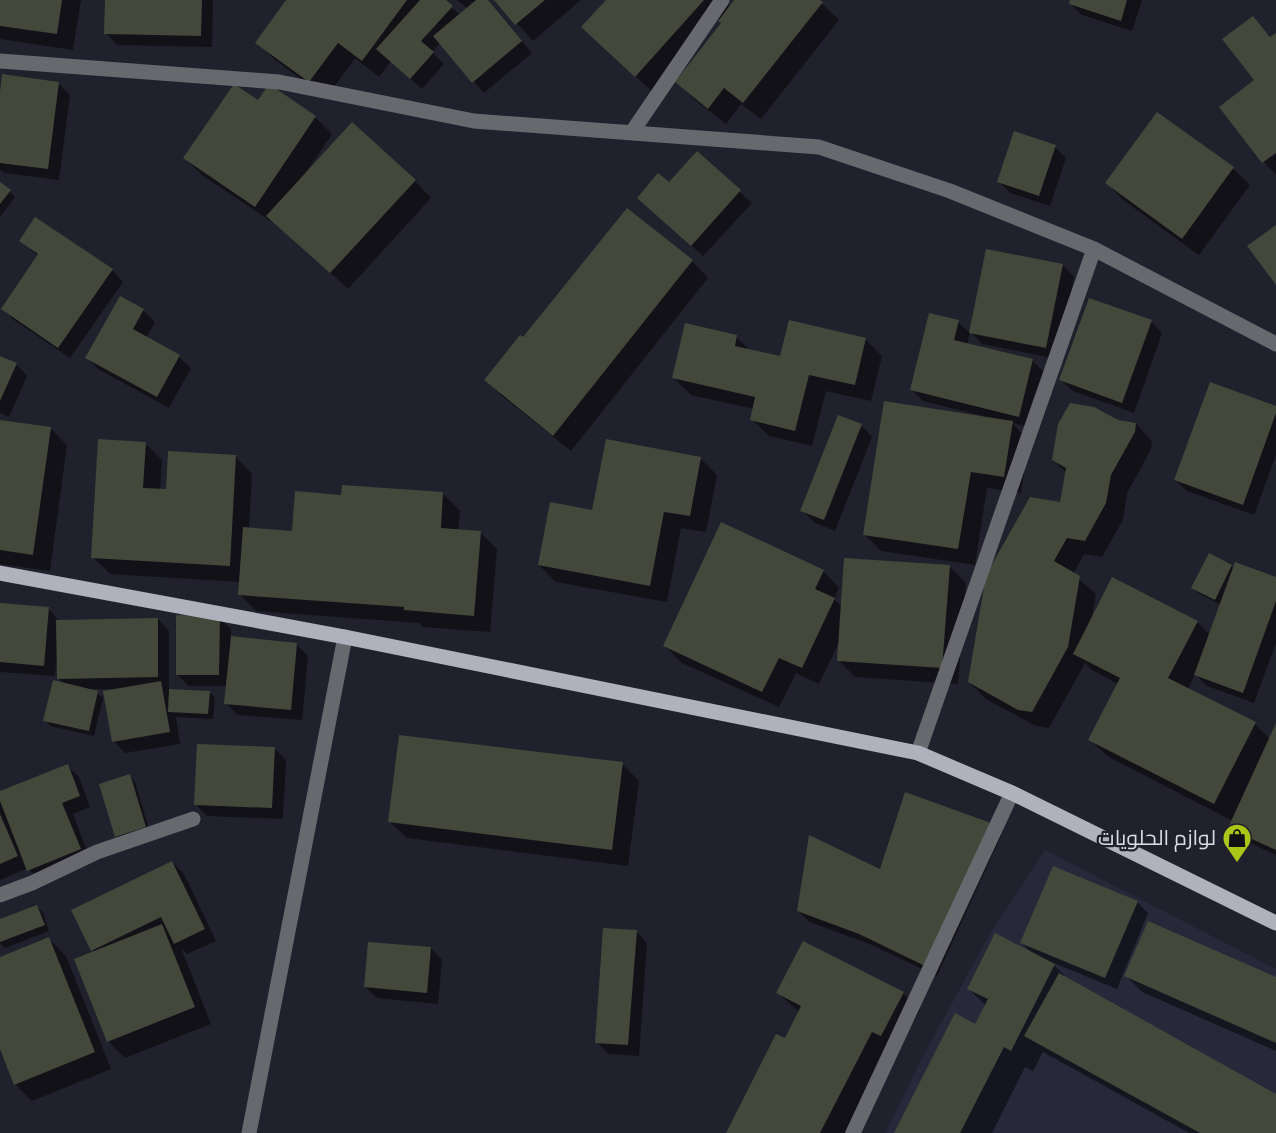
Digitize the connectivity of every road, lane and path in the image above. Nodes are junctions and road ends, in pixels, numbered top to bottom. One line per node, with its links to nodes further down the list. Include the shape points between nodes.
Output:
1 (722, 0): 3 (street)
2 (0, 61): 3 (street, via 279,82 474,121)
3 (632, 132): 4 (street, via 819,147 950,191)
4 (1094, 249): 5 (street); 8 (street)
5 (1276, 344)
6 (0, 573): 7 (main road)
7 (345, 637): 8 (main road); 13 (street)
8 (918, 753): 9 (main road)
9 (1012, 793): 12 (main road); 14 (street)
10 (194, 819): 11 (street, via 97,852)
11 (0, 895)
12 (1276, 923)
13 (249, 1133)
14 (853, 1133)

